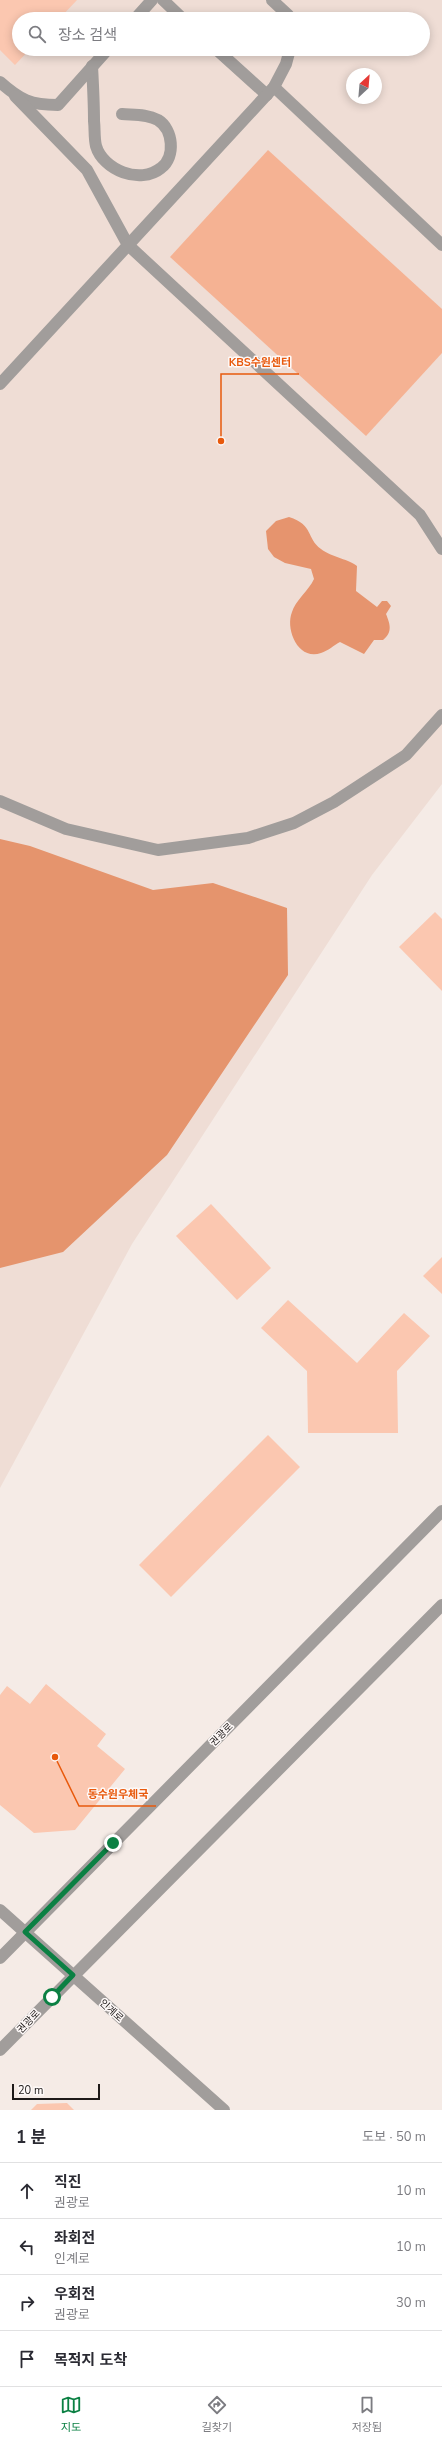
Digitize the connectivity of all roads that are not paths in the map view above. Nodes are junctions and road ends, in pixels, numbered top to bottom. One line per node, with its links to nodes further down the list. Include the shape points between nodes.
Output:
1 (152, 0): 4 (street)
2 (162, 0): 5 (street)
3 (272, 0): 6 (street)
4 (141, 12)
5 (175, 12)
6 (285, 12)
7 (101, 56): 10 (street)
8 (225, 56): 12 (street)
9 (288, 56): 12 (street)
10 (92, 66): 13 (street, via 58,104 37,105); 14 (street, via 95,145 102,160 114,169 131,174 148,174 161,168 169,159 172,144 159,120 144,115)
11 (0, 82): 13 (street)
12 (270, 91): 15 (street); 16 (street)
13 (15, 96): 15 (street, via 87,170)
14 (122, 114)
15 (128, 245): 17 (street); 18 (street, via 420,515)
16 (442, 245)
17 (0, 384)
18 (442, 549)
19 (442, 715): 20 (street, via 406,755 334,802 294,823 248,838 158,850 66,829)
20 (0, 801)
21 (442, 1511): 24 (street, 권광로)
22 (442, 1604): 26 (street, 권광로)
23 (0, 1910): 24 (street, 인계로)
24 (25, 1932): 25 (street, 권광로); 26 (street, 인계로)
25 (0, 1958)
26 (73, 1975): 27 (street, 권광로); 28 (street, 인계로)
27 (0, 2050)
28 (224, 2110)

